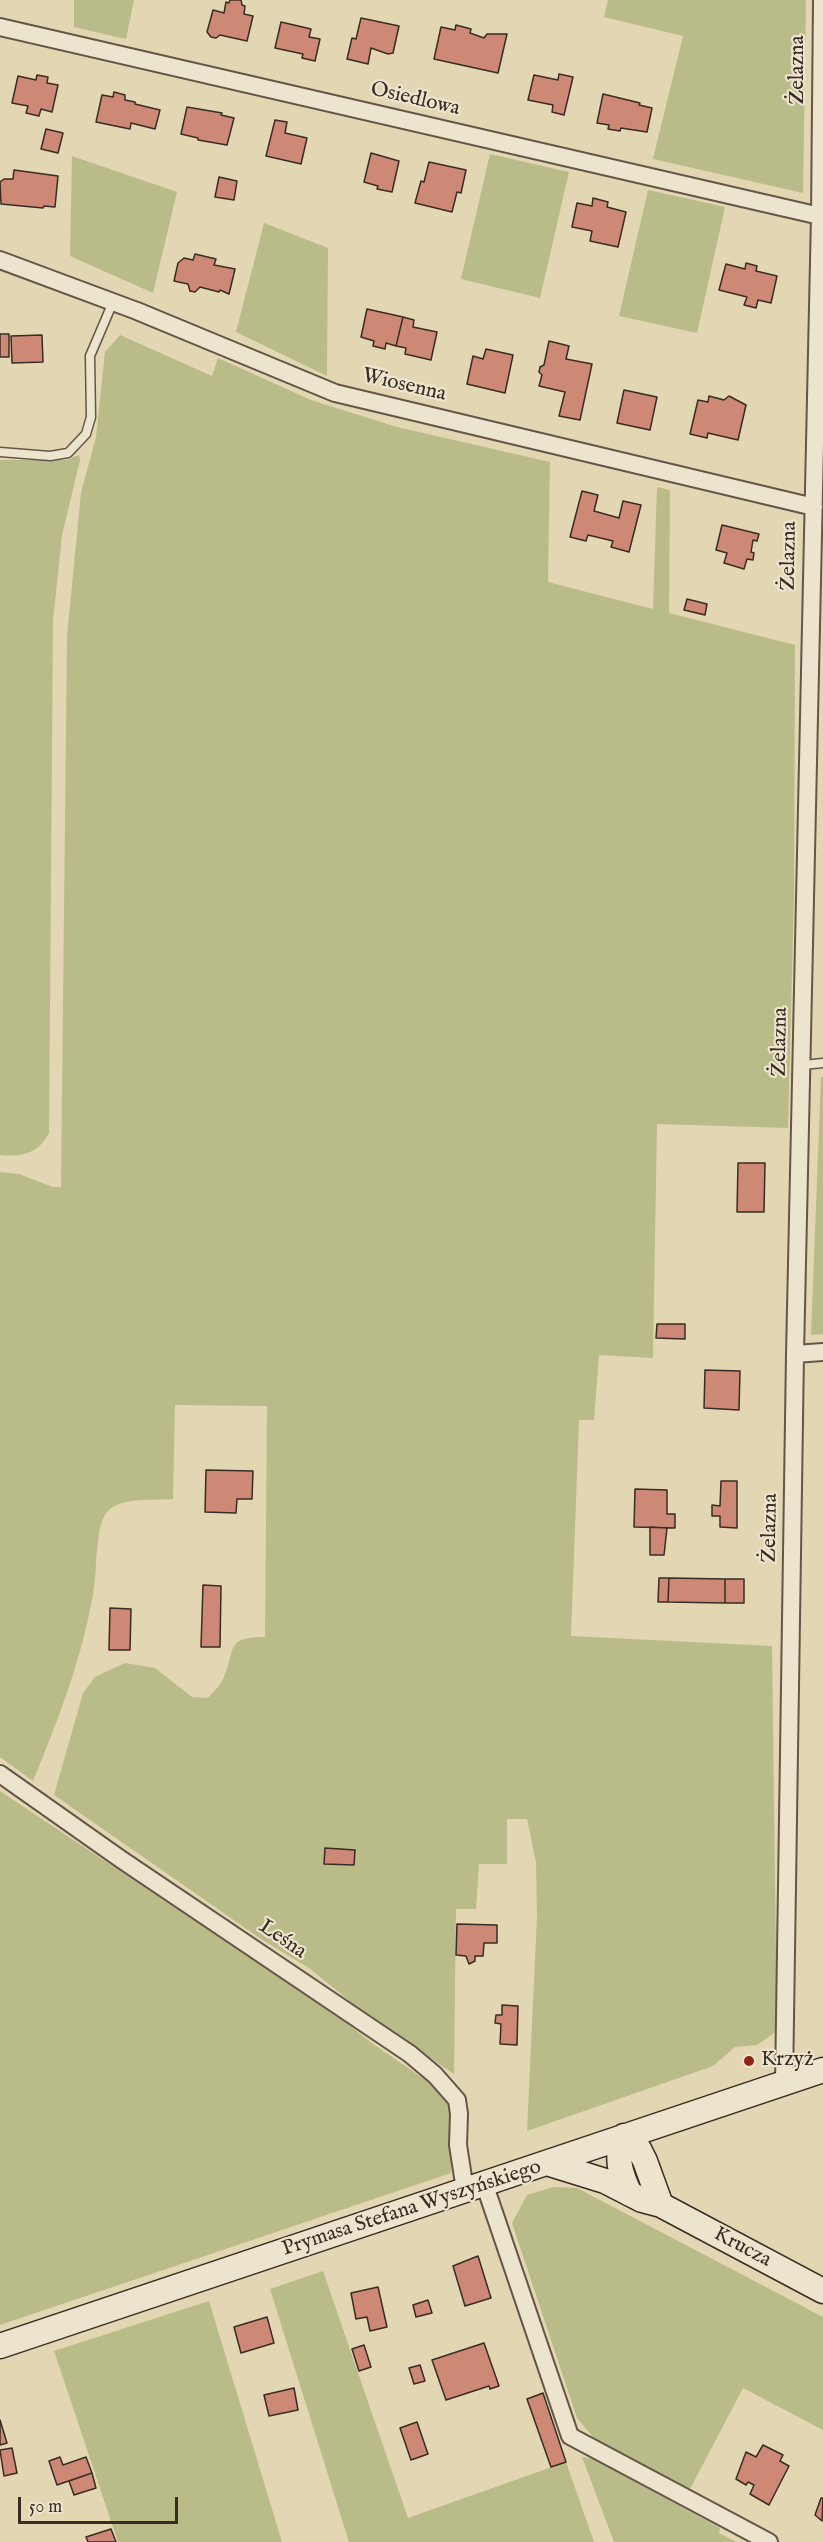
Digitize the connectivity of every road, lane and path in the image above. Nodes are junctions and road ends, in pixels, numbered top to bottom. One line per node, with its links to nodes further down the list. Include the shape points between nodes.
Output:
1 (822, 0): 3 (street, Żelazna)
2 (0, 27): 4 (street, Osiedlowa)
3 (822, 81): 4 (street, Żelazna)
4 (820, 216): 7 (street, Żelazna)
5 (0, 260): 6 (street, Wiosenna)
6 (112, 302): 8 (lane, via 90,356 91,417 86,434 68,453 50,456); 9 (street, Wiosenna, via 335,393)
7 (819, 433): 9 (street, Żelazna)
8 (0, 452)
9 (814, 507): 11 (street, Żelazna)
10 (823, 1063): 11 (lane)
11 (803, 1065): 13 (street, Żelazna)
12 (823, 1352): 13 (street)
13 (795, 1354): 16 (street, Żelazna)
14 (0, 1774): 19 (street, Leśna, via 410,2054 435,2075 456,2100 458,2145)
15 (823, 2070): 16 (street, Prymasa Stefana Wyszyńskiego)
16 (784, 2084): 17 (street, Prymasa Stefana Wyszyńskiego)
17 (624, 2136): 18 (street, Prymasa Stefana Wyszyńskiego); 20 (street, via 618,2162); 21 (street, via 639,2149)
18 (547, 2163): 19 (street, Prymasa Stefana Wyszyńskiego); 20 (street, Krucza)
19 (475, 2186): 23 (street, Prymasa Stefana Wyszyńskiego); 24 (street, Leśna, via 570,2436)
20 (630, 2193): 21 (street, Krucza)
21 (661, 2205): 22 (street, Krucza)
22 (823, 2291)
23 (0, 2346)
24 (769, 2542)

